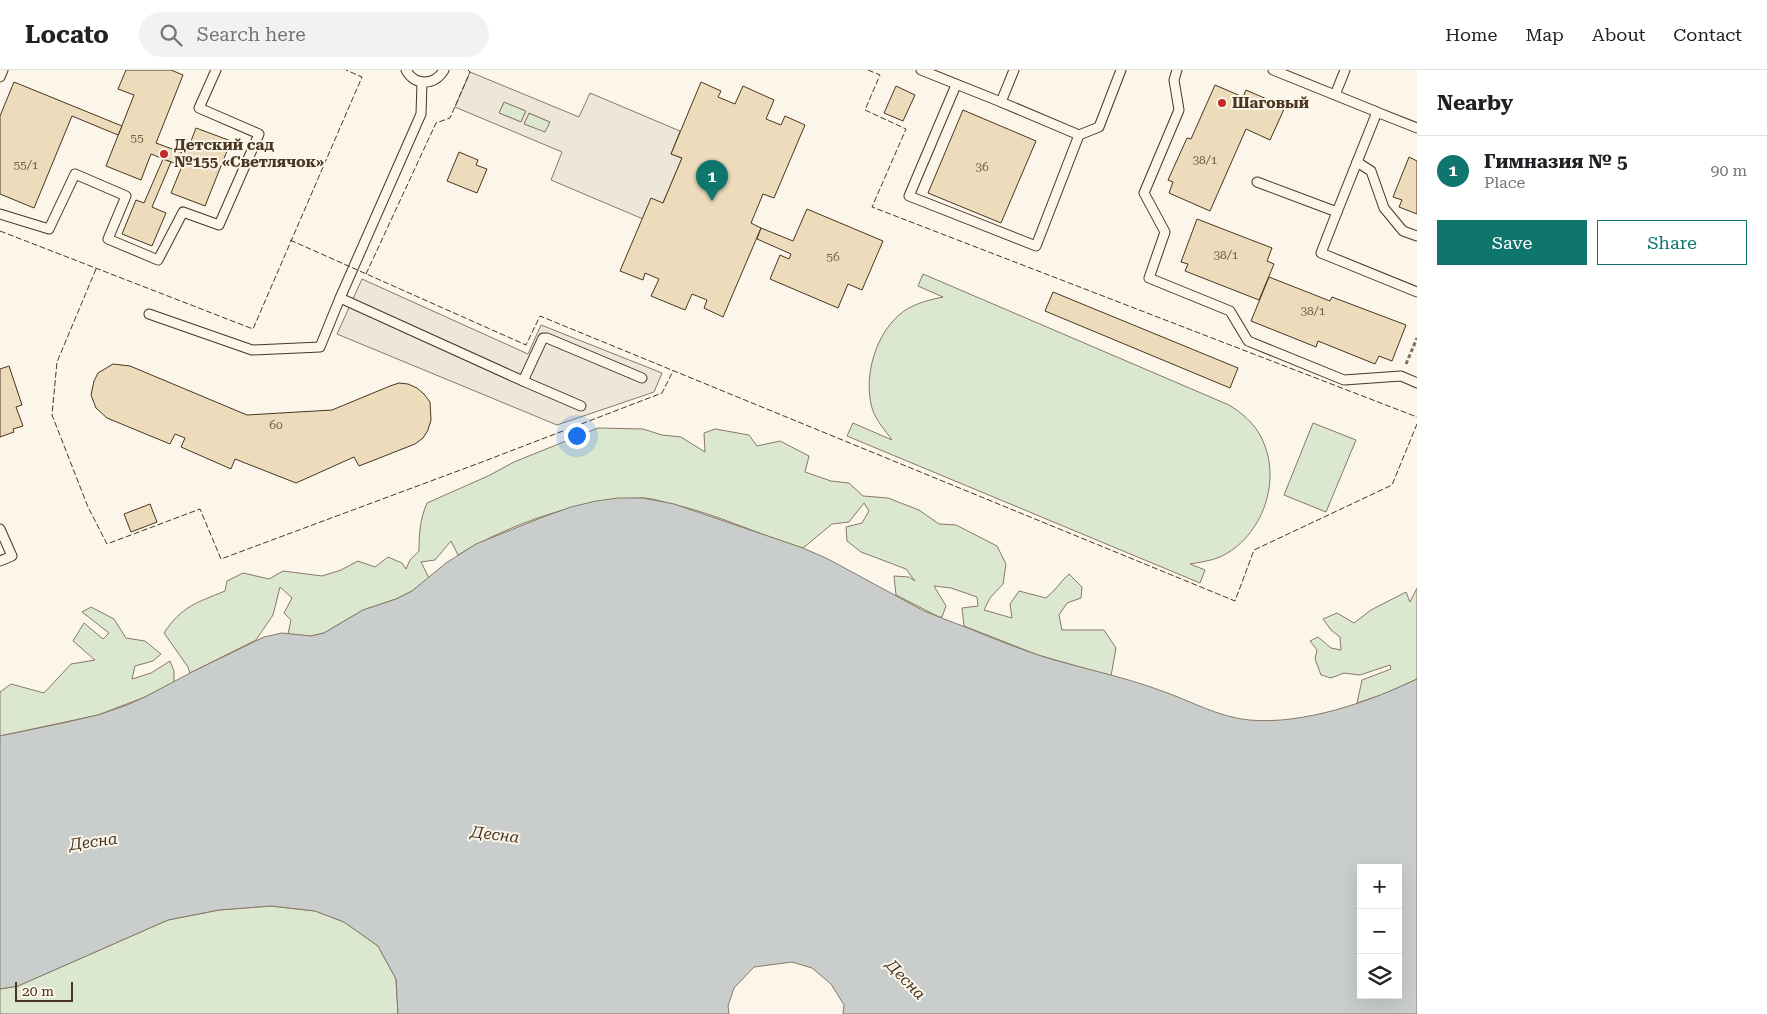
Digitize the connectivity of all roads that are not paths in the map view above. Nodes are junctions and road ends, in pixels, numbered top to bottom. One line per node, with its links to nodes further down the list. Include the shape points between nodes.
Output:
1 (3, 70): 11 (lane)
2 (216, 70): 22 (lane, via 199,108 259,134 219,225 183,212 158,260 108,239 126,196 76,174 49,229)
3 (406, 70): 12 (lane)
4 (444, 70): 12 (lane, via 435,80)
5 (921, 70): 13 (lane)
6 (1014, 70): 15 (lane)
7 (1121, 70): 18 (lane, via 1099,127)
8 (1177, 70): 29 (lane, via 1174,80 1179,110 1144,193 1165,232 1149,278 1230,311 1248,341 1344,380 1401,376)
9 (1274, 70): 14 (lane)
10 (1345, 70): 14 (lane)
11 (0, 77)
12 (422, 83): 25 (lane, via 421,114)
13 (956, 84): 15 (lane); 18 (lane, via 909,196 1036,246)
14 (1335, 94): 16 (lane)
15 (1001, 102): 18 (lane)
16 (1374, 111): 17 (lane); 19 (lane, via 1377,112)
17 (1417, 128)
18 (1079, 135)
19 (1357, 162): 21 (lane); 23 (lane, via 1371,171 1384,208 1402,230)
20 (1257, 182): 21 (lane)
21 (1338, 212): 24 (lane, via 1321,253)
22 (0, 214)
23 (1417, 236)
24 (1417, 292)
25 (340, 298): 26 (lane, via 320,347 252,350); 28 (lane)
26 (149, 314)
27 (642, 378): 28 (lane, via 543,338)
28 (523, 381): 30 (lane)
29 (1417, 383)
30 (581, 406)
31 (0, 529): 32 (lane, via 12,556)
32 (0, 561)

